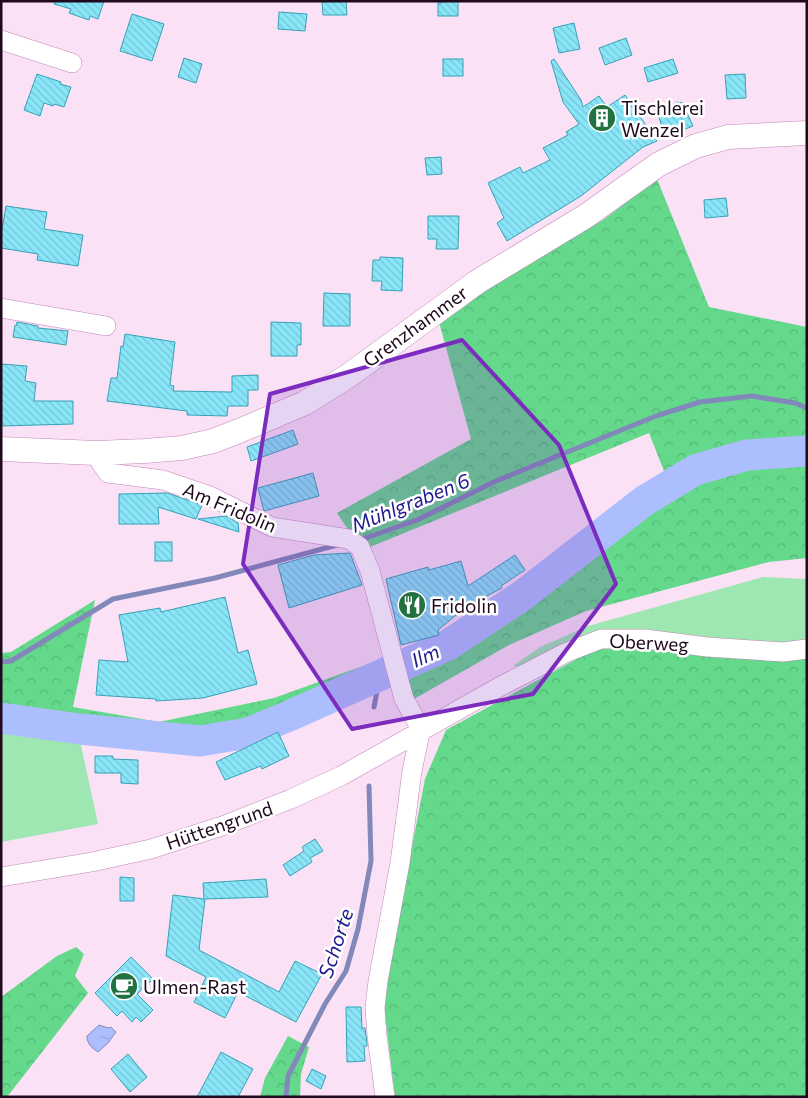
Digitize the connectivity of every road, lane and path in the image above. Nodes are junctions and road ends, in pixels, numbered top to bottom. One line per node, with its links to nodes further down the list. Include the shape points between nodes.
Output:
1 (1, 40): 2 (street)
2 (72, 63)
3 (807, 133): 7 (main road, Grenzhammer, via 728,137 696,146 659,164 586,216 477,282 348,376 305,403 213,441 182,448)
4 (1, 308): 5 (street)
5 (106, 326)
6 (1, 449): 7 (main road, Grenzhammer)
7 (96, 453): 9 (street, Am Fridolin, via 108,473 163,480 236,508 272,527 354,543 372,578 404,698)
8 (807, 649): 9 (street, Oberweg, via 783,652 645,639 601,639 565,653)
9 (422, 729): 10 (street, Hüttengrund, via 341,776 225,825 92,862); 11 (street, via 412,771 400,863 378,981 377,1036)
10 (1, 877)
11 (385, 1097)

